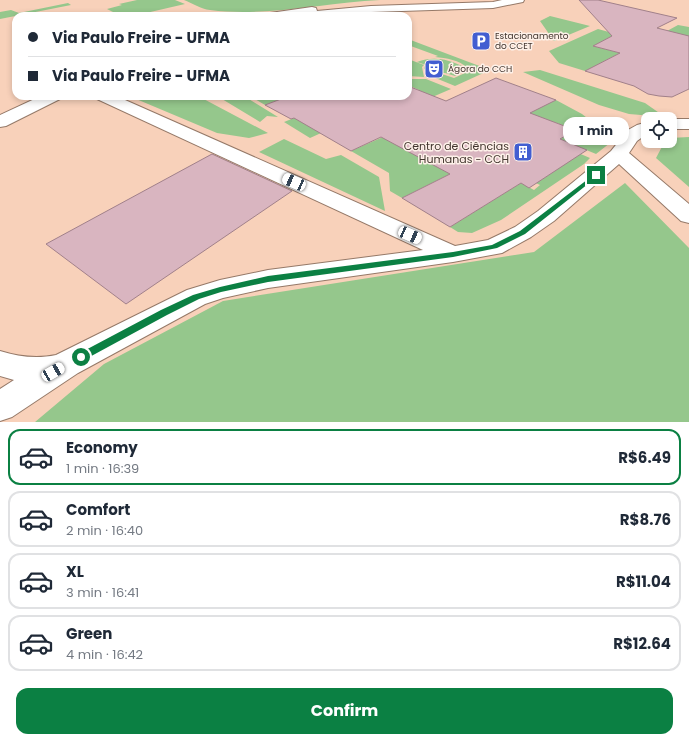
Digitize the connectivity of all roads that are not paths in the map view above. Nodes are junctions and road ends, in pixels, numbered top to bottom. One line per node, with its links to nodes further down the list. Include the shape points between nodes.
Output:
1 (487, 0): 3 (street, via 347,6)
2 (519, 0): 4 (street, via 493,5)
3 (301, 12)
4 (347, 12)
5 (23, 100): 8 (street)
6 (46, 100): 9 (street)
7 (112, 100): 15 (street)
8 (0, 110)
9 (0, 122)
10 (677, 124): 11 (street)
11 (689, 124)
12 (641, 130): 13 (street, via 625,143)
13 (619, 154): 14 (street); 15 (street, via 523,232 494,246)
14 (689, 216)
15 (453, 254): 17 (street, via 268,279 220,290 196,297 164,312)
16 (0, 362): 17 (street, via 21,369 37,370)
17 (67, 364): 18 (street, via 26,388)
18 (0, 408)

